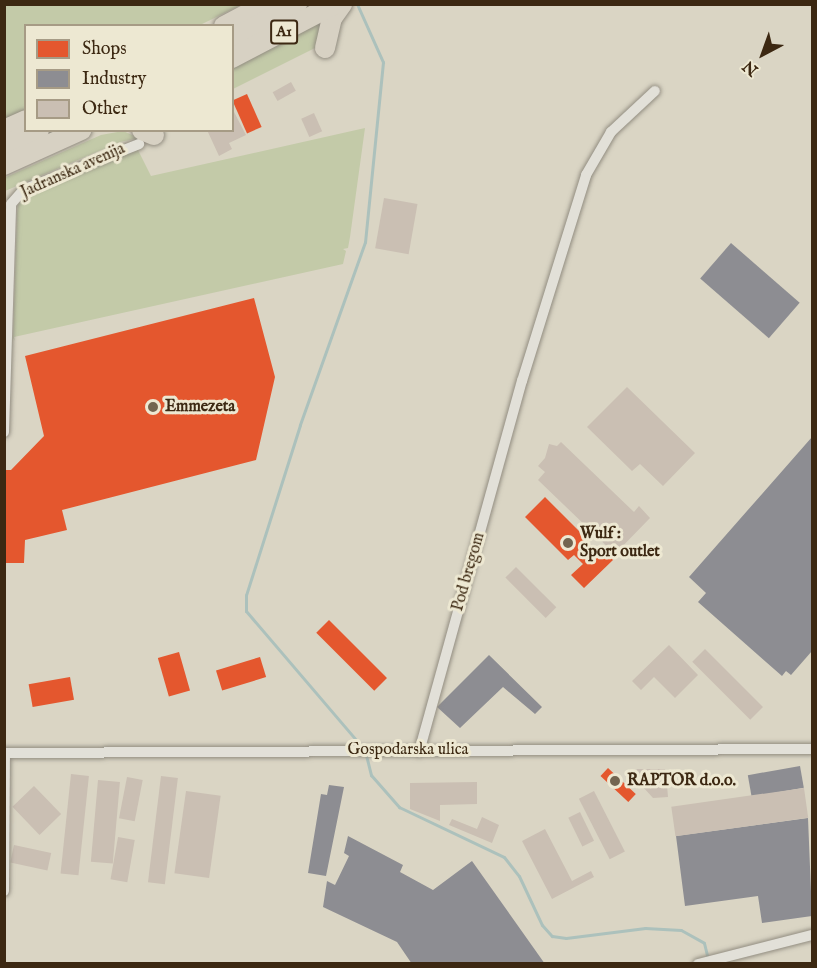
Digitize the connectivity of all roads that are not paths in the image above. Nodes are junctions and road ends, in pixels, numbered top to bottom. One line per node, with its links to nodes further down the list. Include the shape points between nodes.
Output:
1 (266, 4): 5 (highway)
2 (297, 4): 6 (highway, A1)
3 (335, 4): 8 (highway, A1)
4 (342, 4): 7 (highway, via 332,18)
5 (228, 24)
6 (234, 38)
7 (325, 48)
8 (234, 57)
9 (655, 91): 19 (street, Pod bregom, via 611,132 591,162 519,393)
10 (24, 121): 11 (highway)
11 (4, 130)
12 (35, 132): 15 (highway)
13 (82, 132): 16 (highway)
14 (145, 136): 17 (street, Jadranska avenija, via 23,190 11,204)
15 (4, 146)
16 (4, 165)
17 (4, 432)
18 (813, 749): 19 (street, Gospodarska ulica)
19 (419, 752): 20 (street, Gospodarska ulica)
20 (5, 753): 21 (street)
21 (4, 891)
22 (813, 935): 23 (street)
23 (704, 961)

